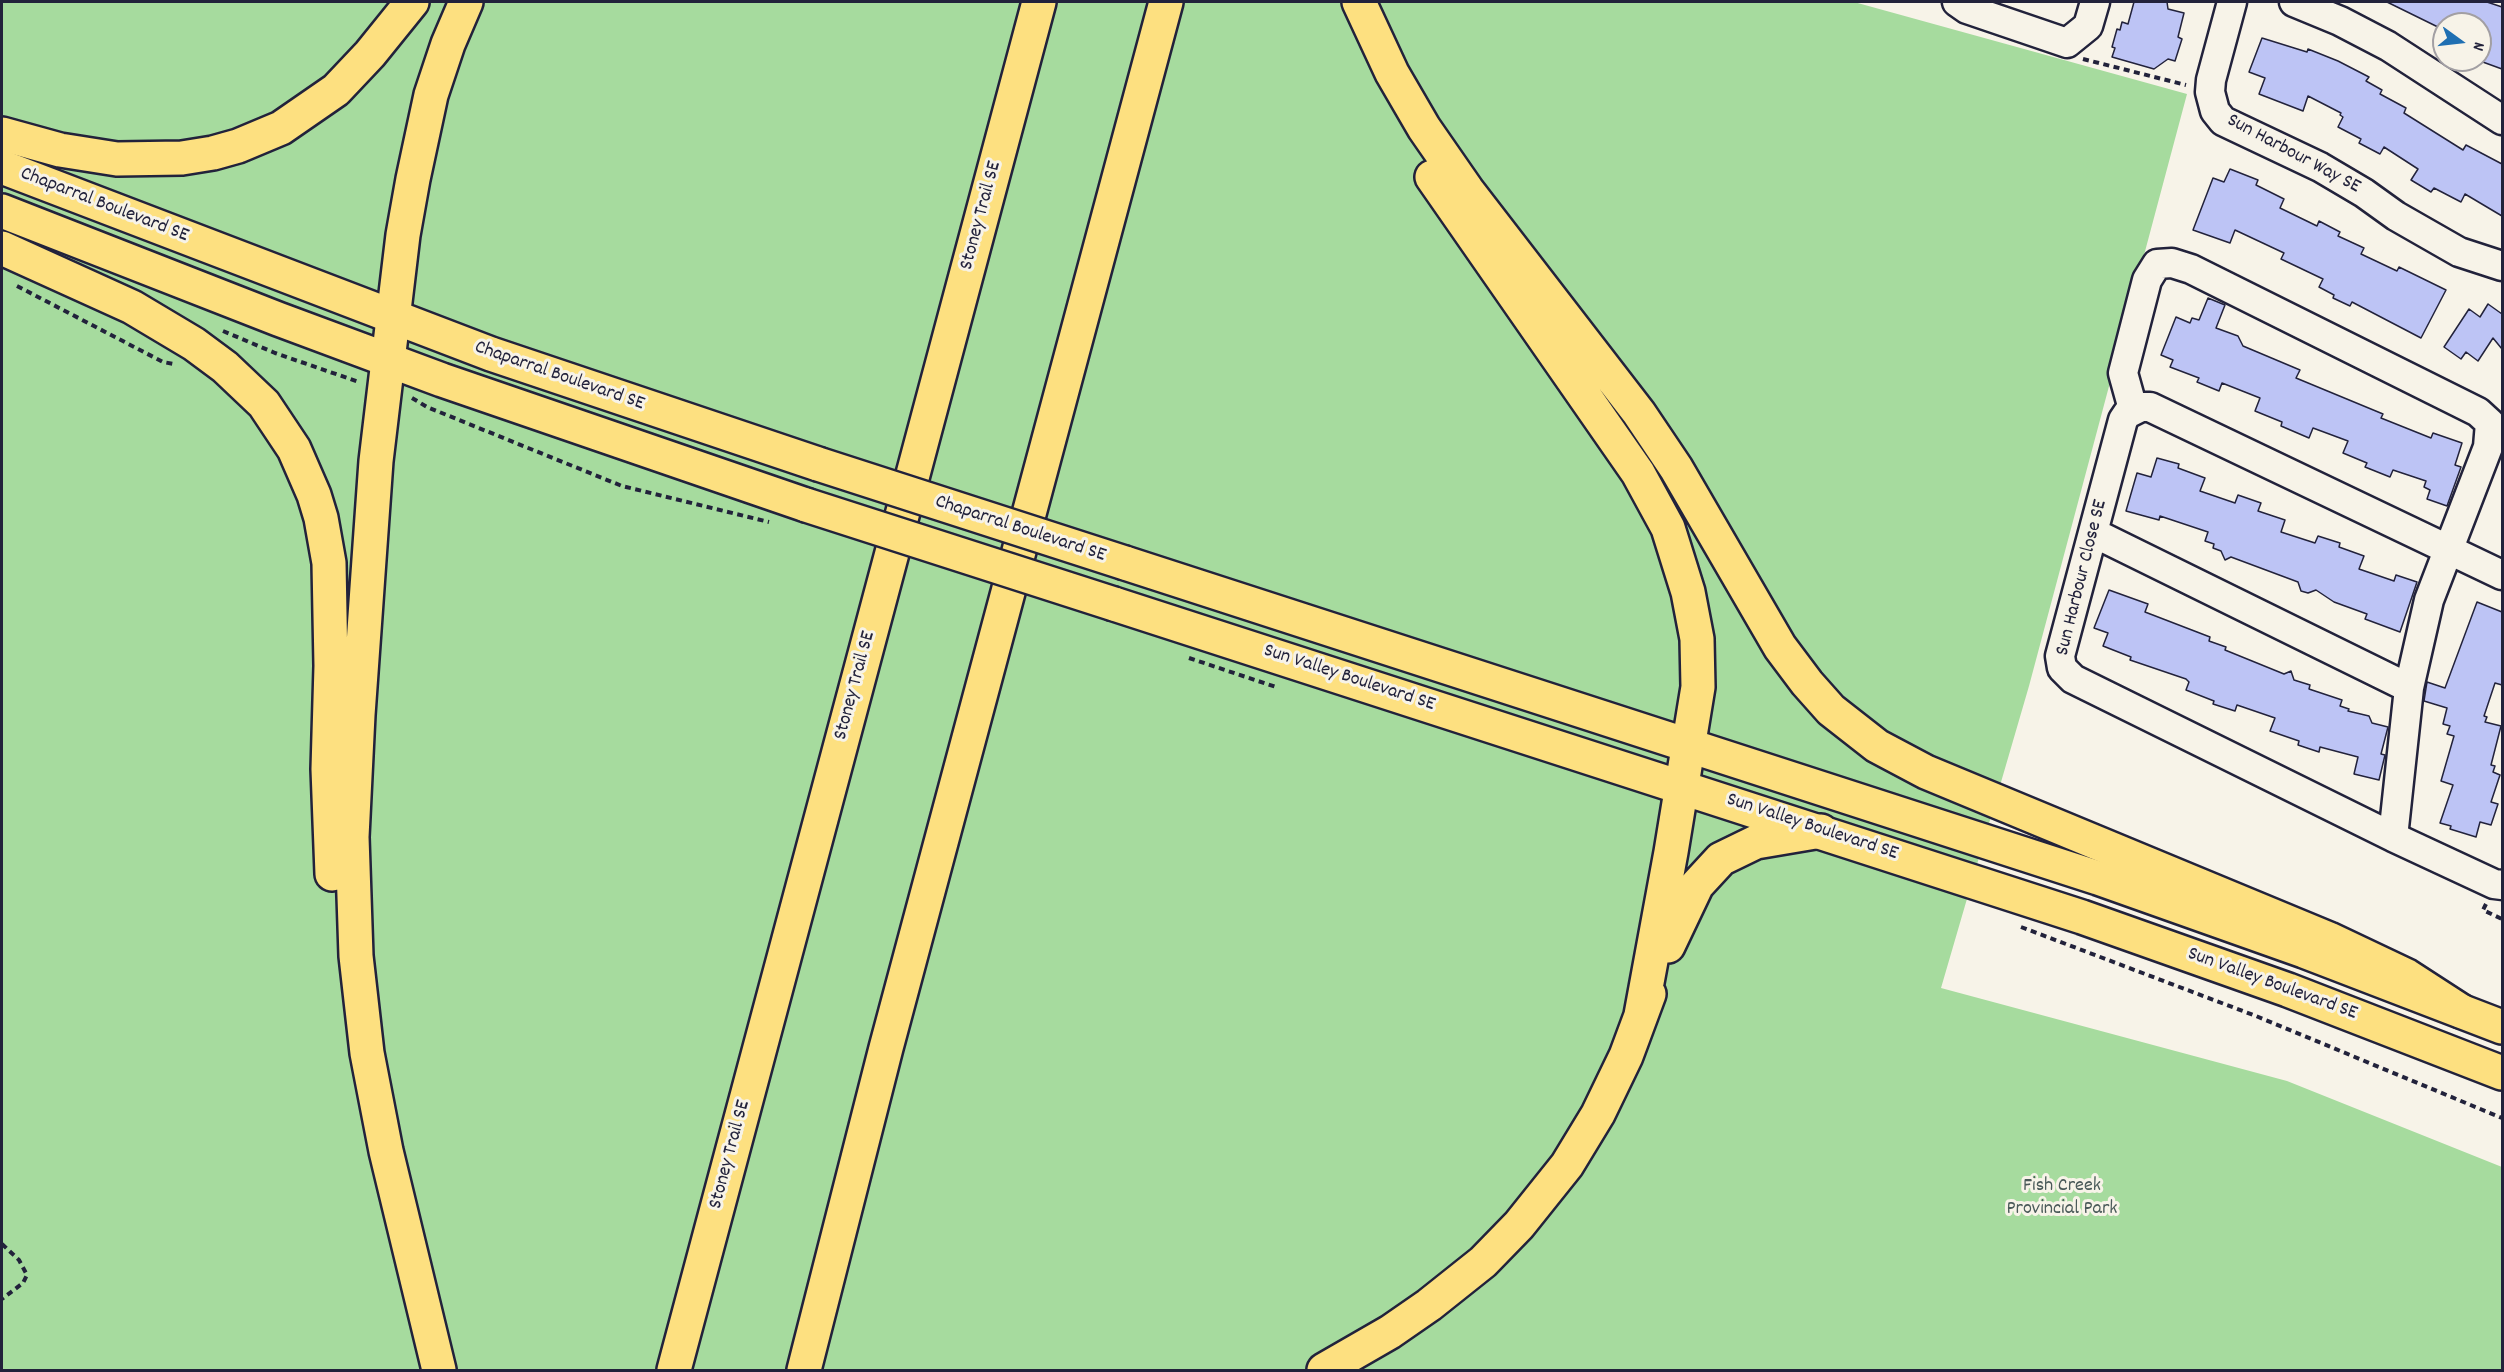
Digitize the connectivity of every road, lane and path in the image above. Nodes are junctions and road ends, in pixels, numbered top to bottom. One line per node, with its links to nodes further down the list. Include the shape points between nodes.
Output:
1 (412, 2): 14 (main road, via 336,90 281,128 238,146 182,158 117,159 60,150)
2 (466, 2): 20 (main road, via 448,44 424,123)
3 (1039, 2): 48 (main road, Stoney Trail SE)
4 (1166, 2): 49 (main road)
5 (1347, 2): 33 (main road, via 1378,80 1424,164 1625,453 1668,528 1688,592 1697,639 1698,687)
6 (1359, 2): 39 (main road, via 1392,74 1424,128 1467,190 1639,413 1676,468 1780,647 1831,710 1877,746 1926,772 2329,939 2407,976)
7 (1957, 2): 11 (street, via 1967,9)
8 (2095, 2): 11 (street, via 2088,26)
9 (2232, 2): 12 (street)
10 (2294, 2): 13 (street, via 2388,46)
11 (2067, 43): 12 (path, via 2083,59)
12 (2210, 92): 18 (street, Sun Harbour Way SE, via 2216,111 2232,127 2320,167 2459,252)
13 (2502, 120)
14 (2, 134)
15 (2, 167): 20 (main road, Chaparral Boulevard SE)
16 (2, 211): 23 (main road, Chaparral Boulevard SE)
17 (2, 248): 44 (main road, via 132,308 206,352 264,404 305,471 321,518 331,591 328,769 334,908 342,976 359,1061)
18 (2502, 266)
19 (11, 283): 22 (path, via 163,362)
20 (393, 318): 23 (main road); 29 (main road, Chaparral Boulevard SE, bridge, via 615,397)
21 (219, 329): 23 (path, via 275,353)
22 (179, 363)
23 (378, 372): 31 (main road, Chaparral Boulevard SE, bridge, via 639,449); 44 (main road, via 378,441 357,715 352,873 360,997)
24 (409, 396): 26 (path, via 427,407 622,486)
25 (2133, 409): 27 (street, Sun Harbour Close SE, via 2123,420); 28 (street, via 2150,407); 28 (street, via 2123,373 2147,280 2157,264 2172,263 2191,269 2478,412 2490,423 2488,447)
26 (773, 523)
27 (2094, 533): 32 (street); 36 (street, Sun Harbour Close SE, via 2060,656 2062,668 2069,676)
28 (2450, 551): 30 (street); 32 (street, via 2429,600)
29 (1125, 563): 33 (main road, Sun Valley Boulevard SE)
30 (2502, 575)
31 (1114, 604): 34 (main road, Sun Valley Boulevard SE)
32 (2409, 688): 36 (street)
33 (1689, 746): 34 (main road); 39 (main road, Sun Valley Boulevard SE, via 2098,878)
34 (1682, 786): 35 (main road, Sun Valley Boulevard SE); 40 (main road)
35 (1821, 831): 40 (main road, via 1756,842 1728,855 1708,871 1686,904); 42 (main road, Sun Valley Boulevard SE, via 2193,956)
36 (2393, 837): 37 (street, Sun Harbour Close SE)
37 (2502, 885)
38 (2014, 925): 43 (path, via 2256,1016)
39 (2461, 1011): 41 (main road, Sun Valley Boulevard SE)
40 (1641, 1015): 50 (main road, via 1614,1082 1589,1130 1519,1225 1483,1262 1429,1305)
41 (2502, 1027)
42 (2502, 1073)
43 (2502, 1118)
44 (386, 1150): 47 (main road)
45 (2, 1244): 46 (path, via 19,1260 27,1275 23,1283)
46 (2, 1299)
47 (440, 1371)
48 (674, 1371)
49 (804, 1371)
50 (1324, 1371)

